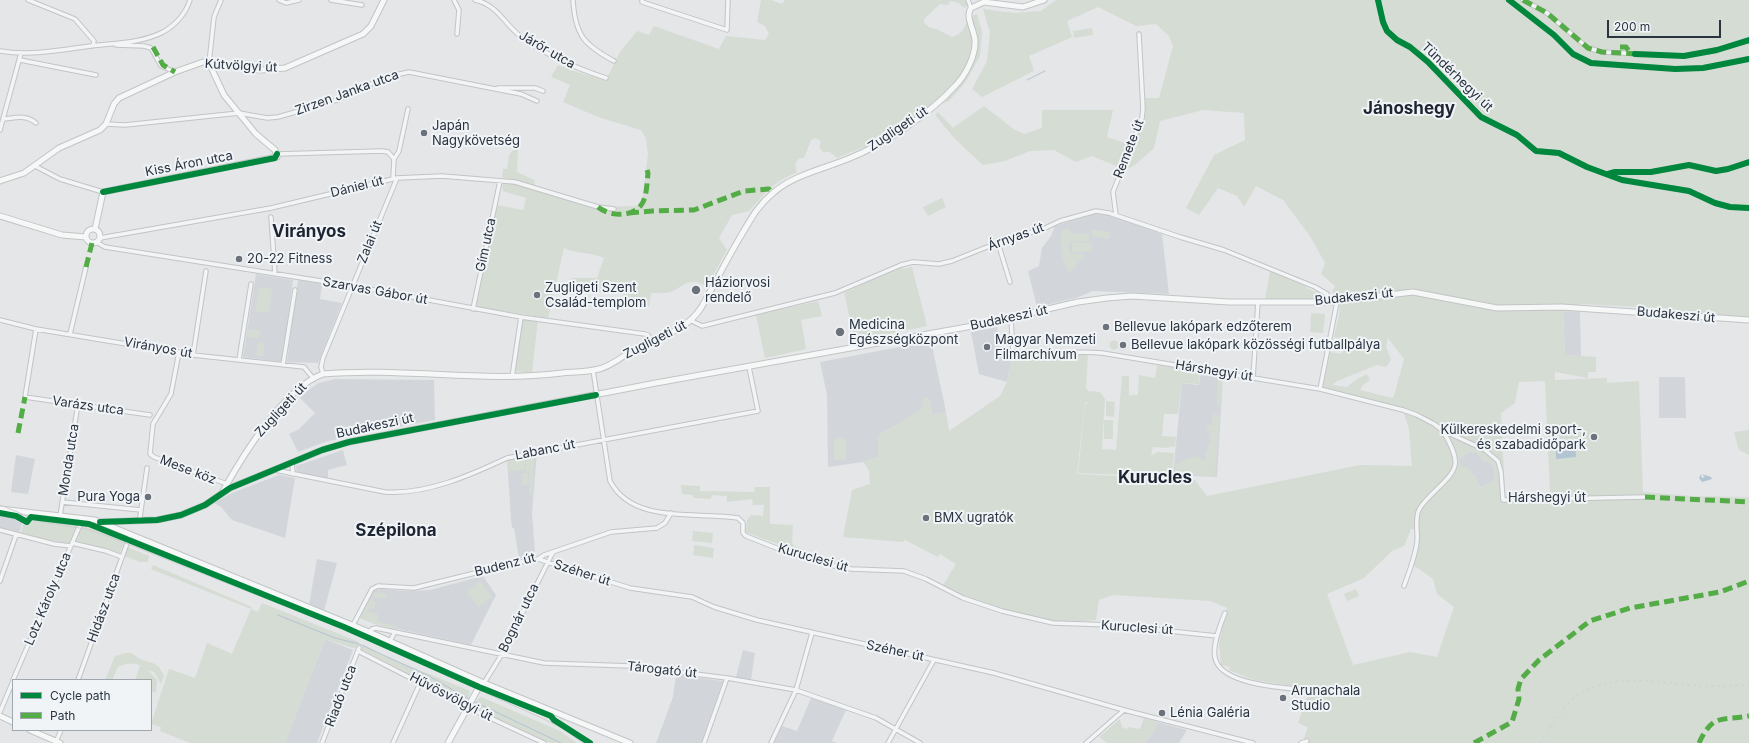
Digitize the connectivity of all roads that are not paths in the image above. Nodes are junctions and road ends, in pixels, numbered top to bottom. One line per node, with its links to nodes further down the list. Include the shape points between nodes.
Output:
1 (28, 0): 25 (street, via 74,20 94,41)
2 (190, 0): 24 (street, via 178,21 162,32)
3 (221, 0): 31 (street, via 214,17)
4 (279, 0): 5 (street, via 286,3)
5 (299, 0)
6 (331, 0): 19 (street)
7 (384, 0): 31 (main road, Kútvölgyi út, via 371,26 362,34 290,67 269,70)
8 (454, 0): 9 (street); 21 (street, via 459,10)
9 (460, 0)
10 (476, 0): 34 (street, Járőr utca, via 491,6 516,33 549,54 566,64)
11 (573, 0): 30 (street, via 574,14 581,35 595,51)
12 (642, 0): 13 (street, via 680,16 727,30)
13 (728, 0)
14 (968, 0): 20 (street)
15 (1044, 0): 20 (main road, via 1024,7 984,2)
16 (1378, 0): 48 (street, Tündérhegyi út, via 1381,16 1388,30 1428,62 1481,117 1517,135 1536,151 1559,153)
17 (1509, 0): 28 (street, via 1554,35 1578,58 1591,63 1675,69 1703,68)
18 (1523, 0): 23 (street, via 1552,17 1588,48 1602,52 1684,56 1717,50)
19 (362, 5)
20 (971, 8): 77 (main road, Zugligeti út, via 969,13 974,48 966,71 956,86 930,109 883,142 851,158 792,180 772,193 748,220)
21 (456, 34)
22 (1139, 34): 55 (street, Remete út, via 1142,113 1113,192)
23 (1749, 40)
24 (115, 44): 25 (street); 32 (street, via 151,48 161,66)
25 (92, 46): 27 (street)
26 (0, 51): 27 (street)
27 (21, 53): 29 (street)
28 (1749, 58)
29 (20, 60): 33 (street); 40 (street)
30 (614, 61)
31 (209, 63): 32 (main road, Kútvölgyi út, via 203,62); 39 (main road, via 224,95)
32 (175, 72): 42 (main road, Kútvölgyi út, via 119,98)
33 (96, 75)
34 (606, 78)
35 (493, 88): 36 (street, Zirzen Janka utca, via 535,88); 37 (street, Zirzen Janka utca, via 521,94); 39 (street, Zirzen Janka utca, via 409,72 386,77 337,100 284,116 267,118)
36 (543, 91)
37 (537, 101)
38 (408, 109): 45 (street, Zalai út, via 399,151)
39 (239, 113): 42 (street, Zirzen Janka utca, via 125,125); 44 (main road)
40 (4, 119): 41 (street, via 22,116); 43 (street)
41 (36, 123)
42 (106, 124): 47 (main road, via 100,130 59,148)
43 (0, 130)
44 (277, 154): 45 (street, via 382,151 388,152); 52 (main road, Kiss Áron utca, via 275,158)
45 (394, 159): 49 (street, Zalai út)
46 (1749, 162): 48 (street, via 1716,171 1689,165 1651,172)
47 (35, 166): 50 (main road, via 24,173); 52 (street, via 60,179)
48 (1608, 174): 53 (street, Tündérhegyi út, via 1622,180 1689,191 1730,207)
49 (395, 178): 51 (street, Dániel út, via 442,176); 60 (street, Dániel út, via 270,208); 67 (street, Zalai út)
50 (0, 181)
51 (500, 181): 54 (street, Dániel út, via 515,182 598,207); 72 (street, Gím utca)
52 (103, 192): 58 (main road)
53 (1749, 208)
54 (614, 209)
55 (1116, 215): 61 (street, Árnyas út, via 1096,211 1060,220 1041,230); 70 (street, Árnyas út, via 1224,250 1315,287 1327,294)
56 (0, 216): 59 (main road, via 62,235)
57 (271, 217): 64 (street)
58 (95, 229): 59 (main road, via 88,230); 60 (main road, via 100,233)
59 (86, 237): 60 (main road, via 89,242)
60 (98, 240): 64 (street, Szarvas Gábor út, via 105,247)
61 (998, 243): 65 (street); 77 (street, Árnyas út, via 952,261 939,264 913,262 890,268 851,288 819,298 702,326)
62 (86, 267): 79 (street)
63 (206, 271): 82 (street)
64 (275, 274): 67 (street, Szarvas Gábor út)
65 (1010, 282)
66 (251, 284): 83 (street)
67 (353, 286): 72 (street, Szarvas Gábor út); 87 (street, Zalai út, via 321,362)
68 (295, 290): 84 (street)
69 (1258, 302): 70 (main road, Budakeszi út); 74 (main road, Budakeszi út, via 1132,296 1078,302); 90 (street)
70 (1330, 302): 71 (main road, Budakeszi út)
71 (1337, 302): 76 (main road, Budakeszi út, via 1413,292 1497,308 1562,307); 91 (street)
72 (473, 309): 73 (street, Szarvas Gábor út)
73 (521, 317): 80 (street, Szarvas Gábor út, via 645,334); 88 (street)
74 (1011, 318): 85 (main road, Budakeszi út); 90 (street, Hárshegyi út, via 1013,354 1072,354 1082,351)
75 (0, 320): 78 (street, Virányos út)
76 (1749, 320)
77 (692, 321): 80 (main road, Zugligeti út)
78 (36, 329): 79 (street, Virányos út); 93 (street, Varázs utca, via 25,396)
79 (70, 334): 81 (street, Virányos út)
80 (652, 341): 86 (main road, Zugligeti út, via 604,367)
81 (179, 352): 82 (street, Virányos út); 94 (street, via 173,389)
82 (194, 355): 83 (street, Virányos út)
83 (239, 360): 84 (street, Virányos út)
84 (283, 365): 89 (street, Virányos út, via 304,367)
85 (749, 367): 92 (main road, Budakeszi út); 98 (street, Labanc út, via 758,410)
86 (593, 370): 88 (main road, Zugligeti út); 92 (street, Kuruclesi út)
87 (323, 374): 88 (main road, Zugligeti út, via 391,373); 89 (main road, Zugligeti út)
88 (512, 377)
89 (313, 378): 102 (main road, Zugligeti út, via 300,387 258,434)
90 (1253, 378): 91 (street, Hárshegyi út)
91 (1320, 389): 97 (street, Hárshegyi út, via 1403,410)
92 (596, 395): 98 (street, Kuruclesi út); 99 (main road, Budakeszi út, via 349,442)
93 (78, 404): 95 (street, Varázs utca); 108 (street, Monda utca)
94 (159, 412): 95 (street); 96 (street)
95 (150, 415): 96 (street)
96 (153, 424): 104 (street, Mese köz, via 150,454)
97 (1442, 430): 107 (street, Hárshegyi út, via 1485,450 1498,461 1503,500); 125 (street, via 1454,453 1454,472 1419,511 1416,523 1417,542)
98 (603, 439): 103 (street, Labanc út, via 507,458 446,482 400,493); 111 (street, Kuruclesi út, via 610,481 620,496 642,509)
99 (292, 463): 101 (main road, Budakeszi út); 103 (street)
100 (147, 468): 110 (street)
101 (275, 470): 103 (street, Labanc út); 105 (main road, Budakeszi út)
102 (233, 474): 104 (main road, Zugligeti út); 105 (main road, via 236,481)
103 (293, 474)
104 (227, 484): 106 (main road, Zugligeti út)
105 (241, 484): 106 (main road, Budakeszi út)
106 (223, 492): 115 (main road, Budakeszi út, via 200,508 175,517)
107 (1645, 497)
108 (62, 502): 110 (street); 112 (street, Monda utca)
109 (0, 509): 112 (main road)
110 (141, 510): 113 (street)
111 (671, 513): 120 (street, Budenz út, via 657,528 611,532); 131 (street, Kuruclesi út, via 738,518 743,523 743,533 746,536 789,553 852,569 904,571 963,598 1002,611 1053,623 1112,625)
112 (60, 516): 114 (main road)
113 (140, 517)
114 (82, 518): 115 (main road); 119 (street, Lotz Károly utca)
115 (100, 522): 118 (main road, Hűvösvölgyi út)
116 (0, 530): 117 (street)
117 (16, 535): 119 (street, via 54,544); 124 (street)
118 (130, 535): 121 (street, Hidász utca); 127 (main road, Hűvösvölgyi út)
119 (71, 544): 121 (street); 137 (street, Lotz Károly utca)
120 (553, 552): 122 (street, Budenz út); 123 (street, Bognár utca)
121 (122, 557): 138 (street, Hidász utca)
122 (538, 559): 123 (street, Széher út); 127 (street, Budenz út, via 414,588 378,586 372,590)
123 (548, 562): 130 (street, Széher út, via 630,588 692,597 714,607 757,620); 134 (street, Bognár utca)
124 (0, 581)
125 (1404, 586)
126 (1225, 613): 131 (street)
127 (353, 626): 128 (main road, Hűvösvölgyi út)
128 (369, 632): 129 (street, Tárogató út, via 376,628); 132 (main road, Hűvösvölgyi út)
129 (395, 632): 132 (street); 134 (street, Tárogató út)
130 (812, 633): 135 (street, Széher út); 142 (street)
131 (1217, 636): 143 (street, via 1216,661 1227,674 1280,688)
132 (390, 642): 141 (main road, Hűvösvölgyi út)
133 (359, 649): 139 (street, Hűvösvölgyi út); 155 (street, Riadó utca)
134 (502, 654): 136 (street, Tárogató út, via 544,663 631,666); 141 (street, Bognár utca)
135 (934, 660): 145 (street, Széher út, via 999,674); 150 (street)
136 (727, 678): 142 (street, Tárogató út); 161 (street)
137 (14, 679)
138 (78, 679)
139 (421, 681): 144 (street, Hűvösvölgyi út); 156 (street)
140 (12, 683): 147 (street, Lotz Károly utca)
141 (484, 683): 144 (main road); 146 (main road, Hűvösvölgyi út)
142 (796, 690): 150 (street, Tárogató út, via 876,718); 162 (street)
143 (1307, 690)
144 (468, 707): 157 (main road); 158 (street, Hűvösvölgyi út)
145 (1124, 710): 165 (street); 166 (street, Széher út)
146 (553, 711): 159 (street, via 551,716 554,720); 160 (main road, Hűvösvölgyi út)
147 (0, 712)
148 (0, 716): 149 (main road)
149 (12, 722)
150 (896, 728): 163 (street); 164 (street, Tárogató út)
151 (32, 731): 154 (main road)
152 (60, 731): 154 (street)
153 (1307, 741): 167 (street)
154 (57, 742)
155 (322, 743)
156 (393, 743)
157 (448, 743)
158 (544, 743)
159 (590, 743)
160 (630, 743)
161 (704, 743)
162 (771, 743)
163 (888, 743)
164 (920, 743)
165 (1086, 743)
166 (1253, 743)
167 (1301, 743)

